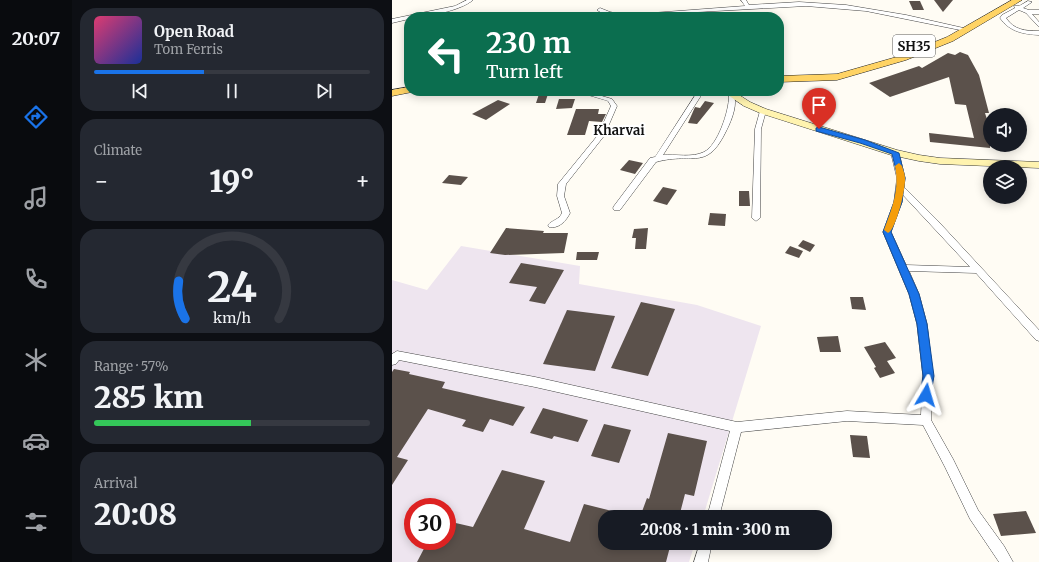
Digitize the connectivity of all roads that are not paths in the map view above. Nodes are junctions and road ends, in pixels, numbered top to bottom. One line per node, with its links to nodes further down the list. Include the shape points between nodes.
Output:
1 (471, 0): 10 (street, via 458,7)
2 (743, 0): 8 (street)
3 (791, 0): 6 (street)
4 (1006, 2): 7 (main road, SH35); 18 (main road, SH35); 19 (main road, SH35)
5 (1030, 2): 7 (street)
6 (798, 4): 8 (street); 18 (street, via 870,10)
7 (1018, 4): 13 (street); 20 (street, via 1003,18 1008,26 1022,32)
8 (748, 7): 12 (street)
9 (600, 10): 11 (street)
10 (434, 12)
11 (605, 12)
12 (671, 12)
13 (1028, 12): 14 (street); 17 (street)
14 (1039, 12)
15 (404, 18): 16 (street)
16 (392, 21)
17 (1039, 25)
18 (953, 26): 19 (street); 21 (main road, SH35, via 919,44)
19 (965, 29): 21 (main road, SH35, via 929,48 896,60 850,75)
20 (1039, 33)
21 (819, 77): 22 (main road, SH35)
22 (784, 79)
23 (392, 87): 24 (main road)
24 (404, 87)
25 (404, 91): 26 (main road)
26 (392, 93)
27 (596, 96): 38 (street, via 610,100 614,106 601,136 562,184 560,200 566,213 560,222)
28 (698, 96): 33 (street)
29 (730, 96): 33 (street, via 733,106 731,112 724,130 711,150 697,156)
30 (735, 96): 31 (street)
31 (763, 111): 32 (street); 37 (street, via 758,129)
32 (895, 153): 34 (street, via 940,161); 35 (street, via 902,178)
33 (657, 159): 36 (street, via 651,163)
34 (1039, 165)
35 (900, 188): 39 (street, via 898,202 887,232); 40 (street)
36 (617, 208)
37 (756, 218)
38 (552, 225)
39 (904, 268): 40 (street); 43 (street, via 922,324 928,376)
40 (976, 270): 41 (street)
41 (1037, 334)
42 (392, 360): 44 (street, via 397,355)
43 (926, 420): 44 (street, via 847,416); 48 (street, via 975,515)
44 (737, 426): 45 (street)
45 (715, 510)
46 (704, 550): 47 (street)
47 (701, 562)
48 (1006, 562)

